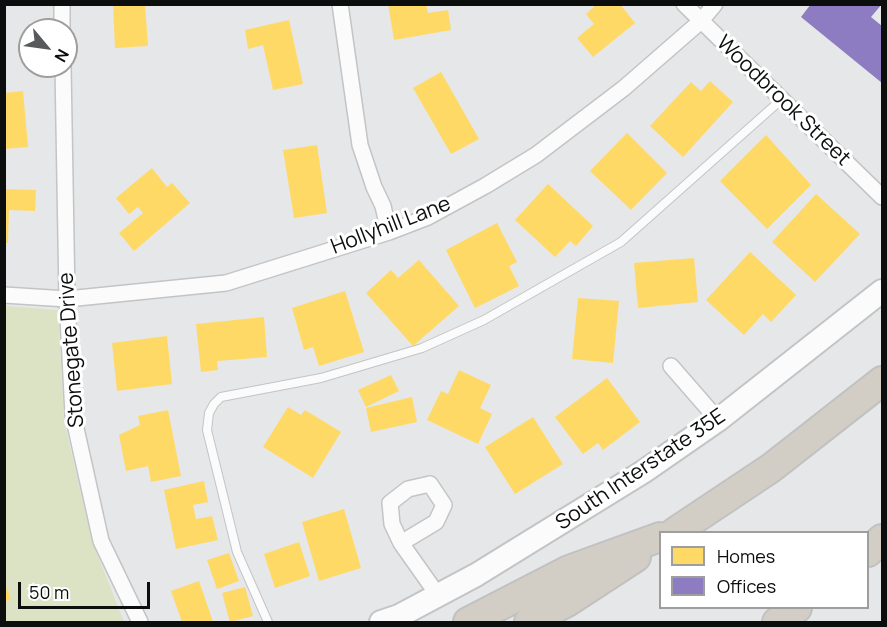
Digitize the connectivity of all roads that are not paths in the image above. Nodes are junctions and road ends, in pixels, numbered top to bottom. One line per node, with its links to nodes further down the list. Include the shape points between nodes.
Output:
1 (339, 4): 8 (street, via 360,145)
2 (684, 4): 4 (street, Woodbrook Street)
3 (715, 4): 4 (street, Hollyhill Lane)
4 (701, 21): 6 (street, Woodbrook Street); 8 (street, Hollyhill Lane, via 624,88 536,155 428,217)
5 (63, 78): 11 (street, Stonegate Drive)
6 (782, 99): 7 (street, Woodbrook Street); 24 (lane, via 621,242 484,320 422,348 321,378 221,397 214,404 209,413 209,442 237,552)
7 (882, 197)
8 (389, 232): 11 (street, Hollyhill Lane, via 226,283)
9 (882, 291): 14 (main road, South Interstate 35E)
10 (4, 295): 11 (street, Hollyhill Lane)
11 (67, 299): 23 (street, Stonegate Drive, via 73,415 101,541)
12 (671, 366): 14 (street)
13 (882, 381): 15 (highway, via 771,468)
14 (718, 420): 21 (main road, South Interstate 35E, via 548,532)
15 (675, 531)
16 (659, 538): 26 (highway, via 569,570)
17 (882, 539): 20 (highway)
18 (659, 542): 27 (highway)
19 (401, 543): 21 (street)
20 (869, 550)
21 (437, 594): 25 (main road, South Interstate 35E)
22 (796, 609): 28 (highway)
23 (140, 622)
24 (268, 622)
25 (381, 622)
26 (468, 622)
27 (529, 622)
28 (777, 622)

